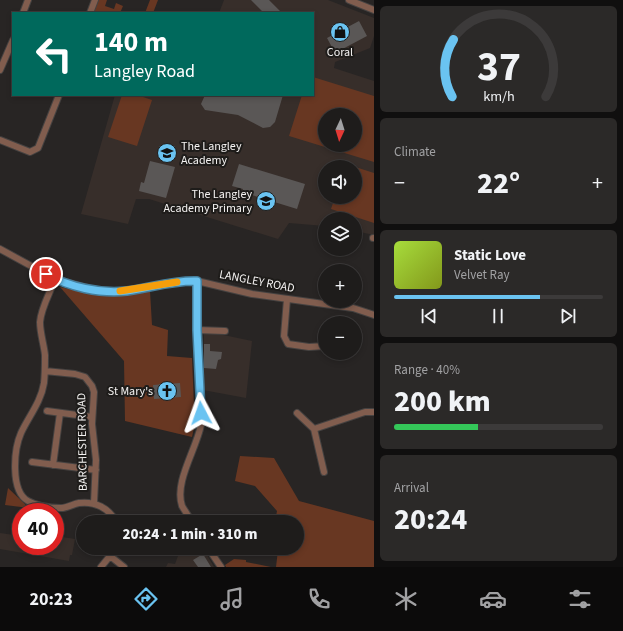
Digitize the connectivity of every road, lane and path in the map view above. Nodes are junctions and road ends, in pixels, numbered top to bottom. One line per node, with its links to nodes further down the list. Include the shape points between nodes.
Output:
1 (28, 0): 5 (street)
2 (95, 0): 6 (street)
3 (349, 0): 4 (street)
4 (374, 10)
5 (23, 12)
6 (90, 12)
7 (12, 42): 8 (street)
8 (0, 70)
9 (59, 96): 10 (street, via 38,148 30,152)
10 (0, 140)
11 (0, 249): 12 (street, LANGLEY ROAD)
12 (54, 279): 13 (street, LANGLEY ROAD, via 108,292); 19 (street, via 40,323)
13 (197, 281): 14 (street, LANGLEY ROAD); 16 (street)
14 (287, 299): 15 (street, LANGLEY ROAD, via 338,306); 18 (street, via 284,336 288,344)
15 (374, 315)
16 (197, 330): 17 (street); 32 (street, via 201,425 180,490 182,506)
17 (225, 331)
18 (318, 346)
19 (45, 371): 24 (street, BARCHESTER ROAD, via 85,377 94,392); 30 (street, via 39,401 21,433 16,455 15,477 20,491 28,501 45,507 62,508 79,503)
20 (47, 411): 22 (street)
21 (374, 412): 25 (street, via 365,412)
22 (60, 413): 24 (street); 27 (street)
23 (297, 413): 25 (street)
24 (92, 417): 28 (street, BARCHESTER ROAD)
25 (314, 429): 29 (street)
26 (32, 462): 27 (street)
27 (53, 465): 28 (street)
28 (96, 470): 30 (street, BARCHESTER ROAD)
29 (324, 472)
30 (94, 503): 31 (street, via 106,508)
31 (113, 515)
32 (188, 515)
33 (213, 555): 37 (street)
34 (110, 556): 35 (street); 36 (street)
35 (100, 567)
36 (124, 567)
37 (221, 567)

